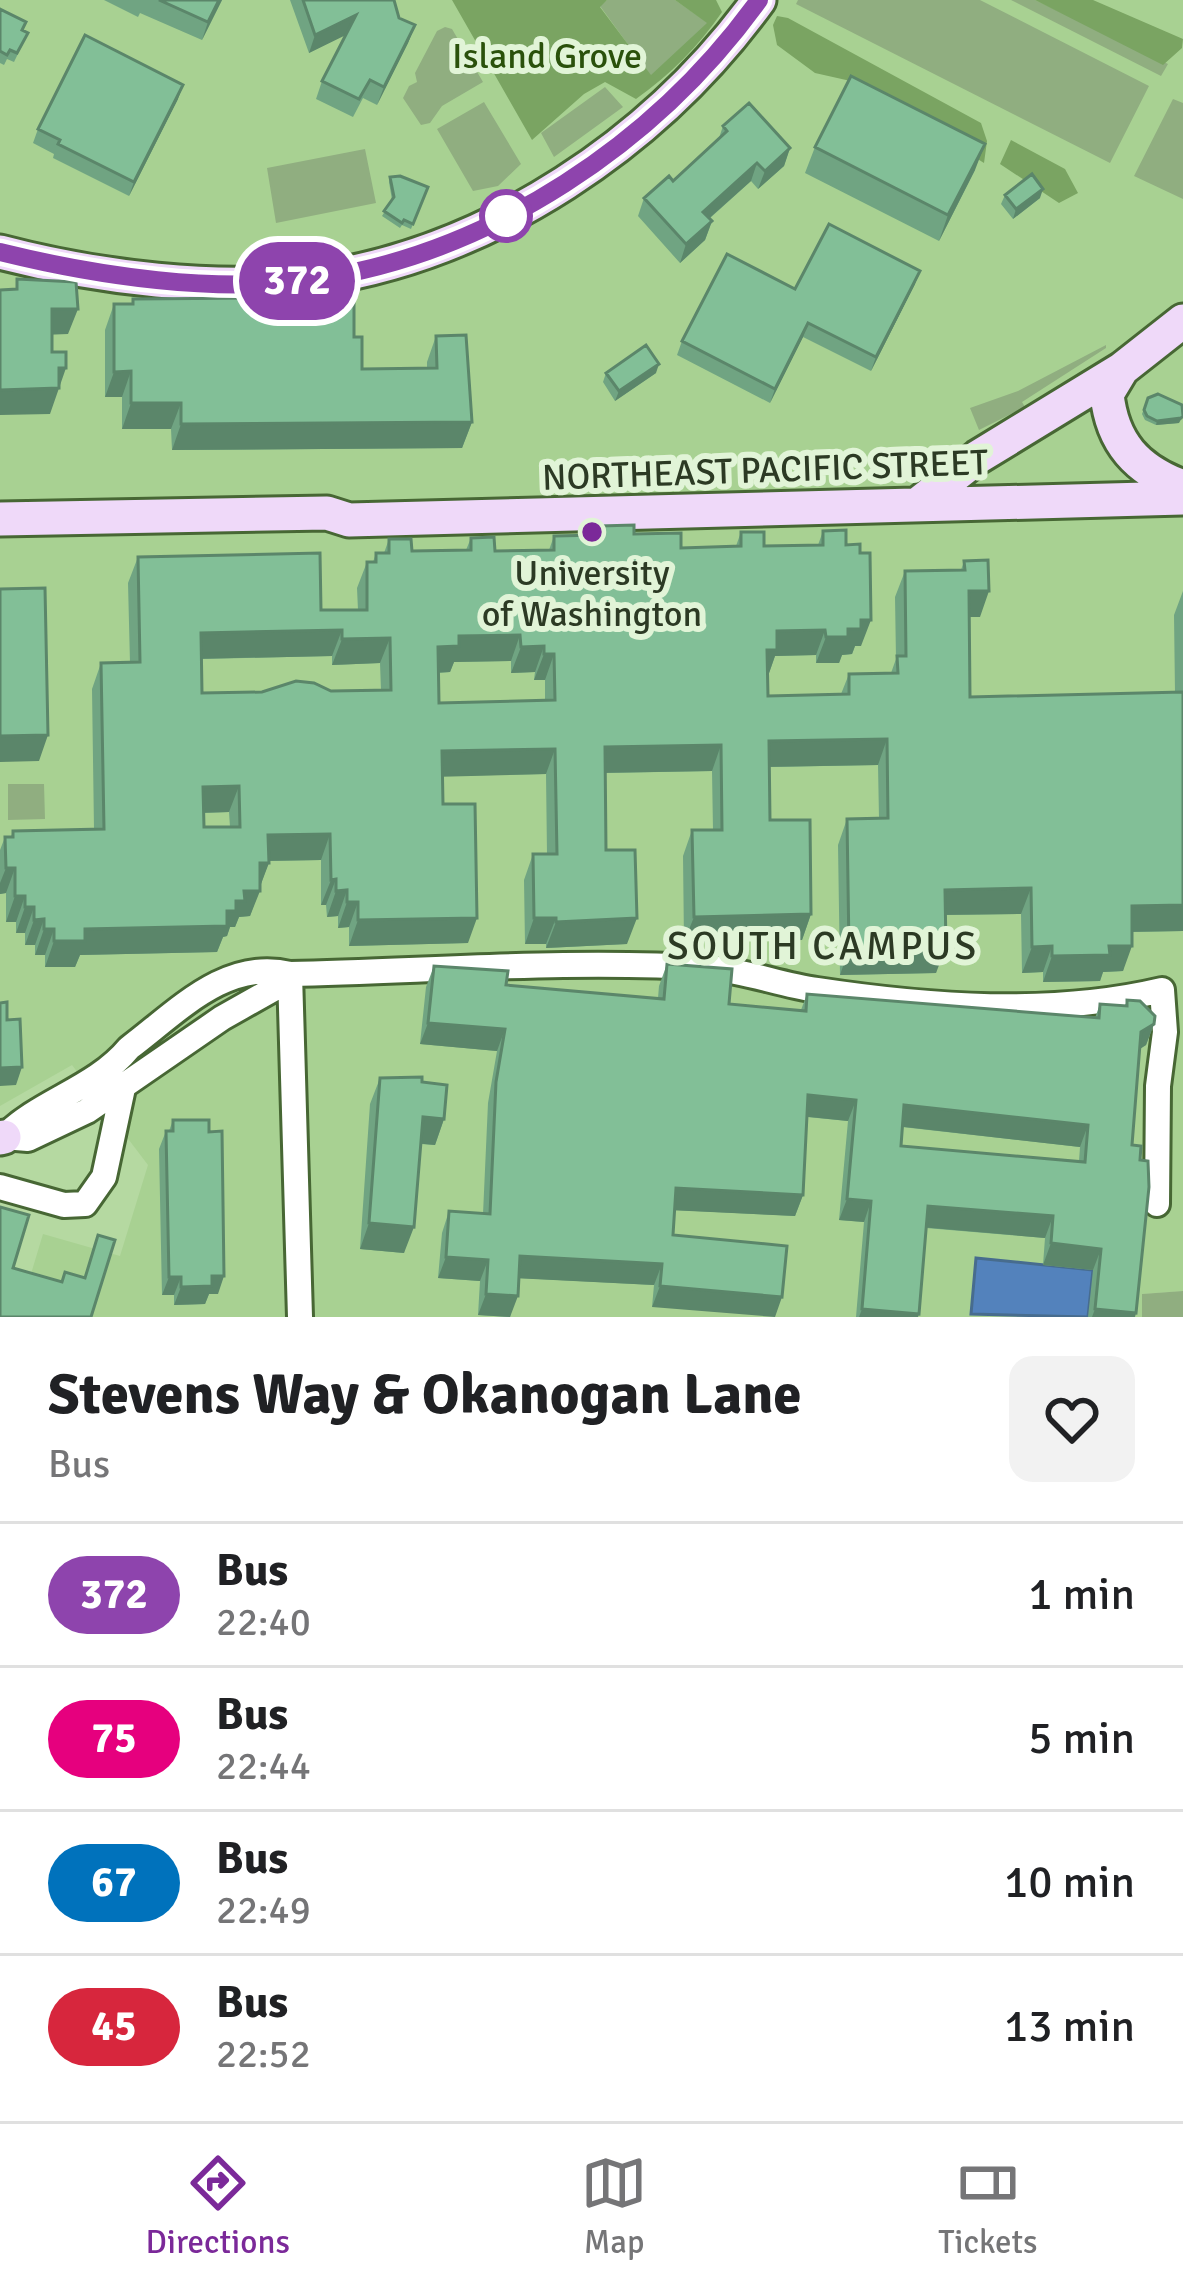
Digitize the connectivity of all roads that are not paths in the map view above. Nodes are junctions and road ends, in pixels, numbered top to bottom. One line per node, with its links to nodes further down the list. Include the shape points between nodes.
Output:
1 (759, 0): 2 (main road, via 684,90 611,150 487,226 397,261 313,279 219,284)
2 (0, 252)
3 (1183, 321): 4 (main road)
4 (1122, 369): 5 (main road, via 1107,394 1116,436 1140,466); 7 (main road)
5 (1183, 487)
6 (1183, 498): 7 (main road, NORTHEAST PACIFIC STREET)
7 (918, 504): 9 (main road, NORTHEAST PACIFIC STREET)
8 (0, 519): 9 (main road, NORTHEAST PACIFIC STREET, via 327,513)
9 (349, 520): 10 (main road, NORTHEAST PACIFIC STREET, via 322,533)
10 (0, 541)
11 (290, 974): 12 (street); 13 (street, via 258,969 219,982); 15 (street, via 646,965 717,969 823,991 1017,1006 1162,990); 16 (street)
12 (123, 1088): 13 (street, via 28,1139); 14 (street, via 104,1178 85,1204)
13 (2, 1137)
14 (0, 1187)
15 (1157, 1204)
16 (299, 1317)

